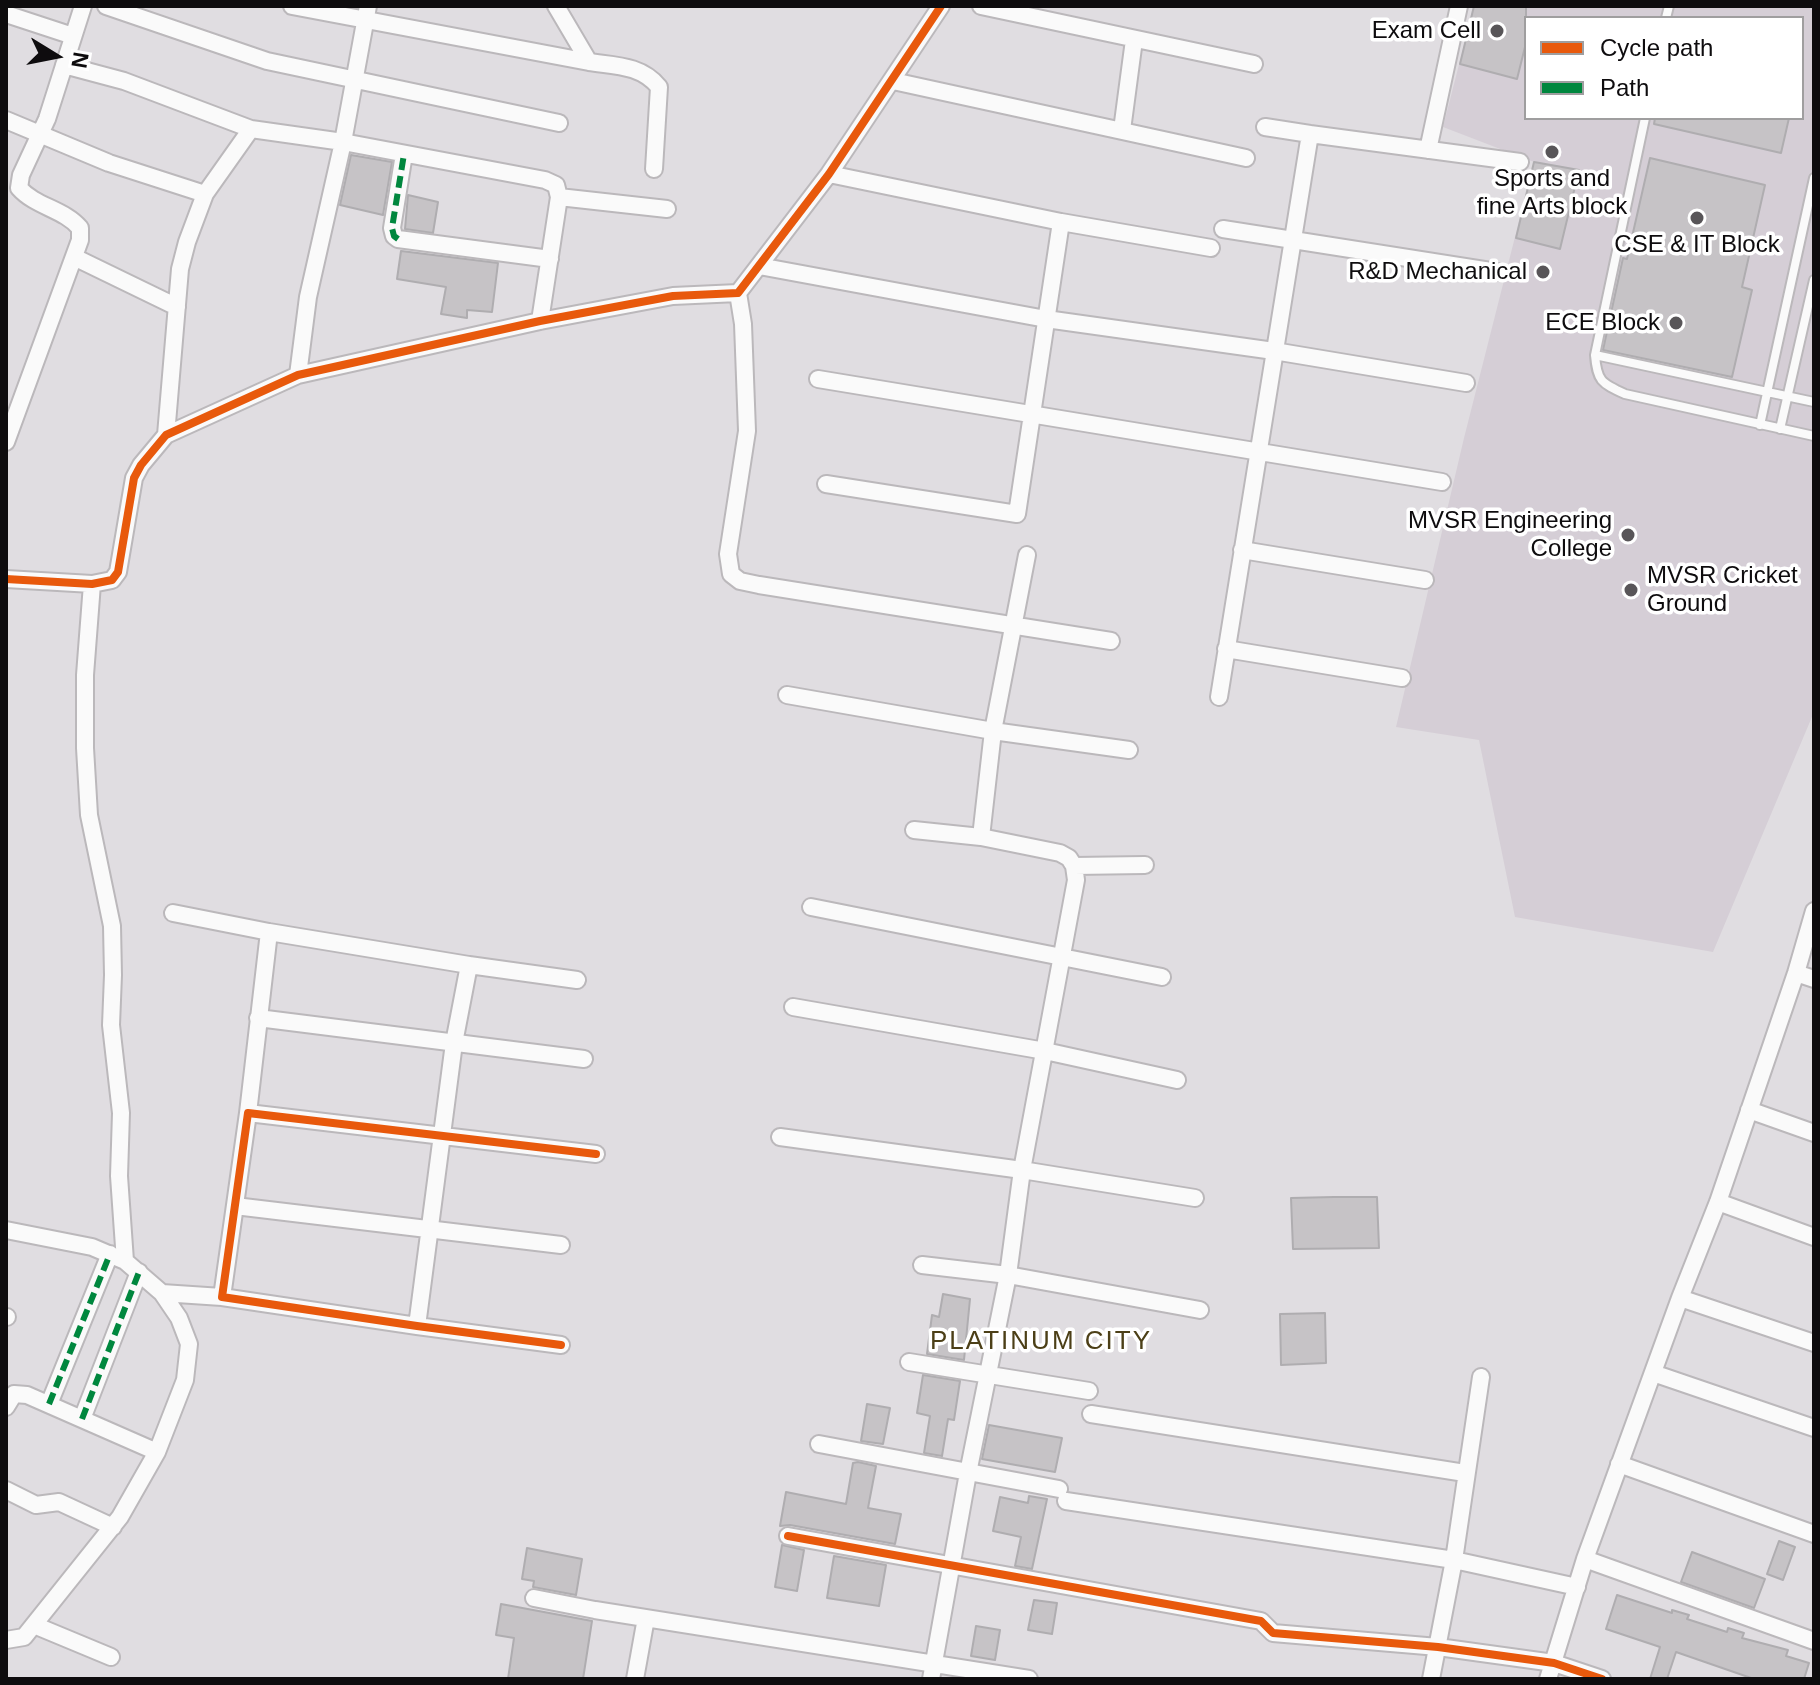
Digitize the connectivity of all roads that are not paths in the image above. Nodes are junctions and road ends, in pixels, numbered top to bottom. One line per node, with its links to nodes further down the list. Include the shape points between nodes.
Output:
1 (83, 6): 10 (street)
2 (106, 6): 15 (street, via 267,61)
3 (292, 6): 8 (street)
4 (556, 6): 12 (street)
5 (941, 6): 16 (street)
6 (981, 6): 11 (street)
7 (1459, 6): 26 (street)
8 (367, 12): 12 (street); 15 (street)
9 (6, 14): 10 (street)
10 (73, 36): 14 (street)
11 (1134, 40): 13 (street); 22 (street)
12 (589, 62): 30 (street, via 637,69 659,87)
13 (1254, 64)
14 (64, 65): 21 (street, via 124,81); 23 (street)
15 (354, 79): 19 (street); 25 (street)
16 (893, 81): 22 (street); 31 (street)
17 (6, 120): 23 (street)
18 (1645, 120): 50 (lane)
19 (559, 123)
20 (1265, 127): 24 (street)
21 (251, 129): 25 (street); 33 (street)
22 (1122, 130): 28 (street)
23 (40, 134): 33 (street); 40 (street, via 19,188 80,228)
24 (1310, 134): 26 (street); 38 (street)
25 (343, 142): 27 (street); 51 (street, via 308,297)
26 (1428, 150): 29 (street)
27 (404, 154): 34 (street, via 545,180 556,185); 41 (street, via 394,236)
28 (1246, 158)
29 (1520, 162)
30 (654, 169)
31 (829, 174): 36 (street); 42 (street)
32 (1814, 178): 54 (lane)
33 (205, 194): 46 (street, via 180,269)
34 (559, 197): 35 (street); 41 (street)
35 (667, 209)
36 (1061, 222): 39 (street); 47 (street)
37 (1223, 229): 38 (street)
38 (1292, 241): 43 (street); 49 (street)
39 (1211, 248)
40 (74, 257): 46 (street); 62 (street)
41 (550, 259): 48 (street)
42 (759, 266): 45 (street); 47 (street)
43 (1497, 272)
44 (1814, 280): 55 (lane)
45 (738, 293): 48 (street, via 673,296); 71 (street, via 747,431 728,554 731,574 759,585)
46 (177, 307): 60 (street)
47 (1046, 319): 49 (street); 57 (street)
48 (540, 321): 51 (street)
49 (1274, 351): 53 (street); 63 (street)
50 (1595, 355): 54 (lane); 58 (lane, via 1597,374 1625,394)
51 (298, 375): 60 (street)
52 (818, 379): 57 (street)
53 (1466, 383)
54 (1766, 391): 55 (lane); 58 (lane)
55 (1786, 396): 56 (lane); 59 (lane)
56 (1814, 402)
57 (1032, 413): 63 (street); 65 (street, via 1017,514)
58 (1760, 425): 59 (lane)
59 (1780, 429): 61 (lane)
60 (166, 435): 70 (street, via 134,478 118,572 112,580)
61 (1814, 436)
62 (6, 442)
63 (1257, 453): 64 (street); 66 (street)
64 (1442, 482)
65 (826, 484)
66 (1242, 550): 69 (street); 73 (street)
67 (1027, 555): 71 (street)
68 (6, 579): 70 (street)
69 (1425, 580)
70 (92, 584): 113 (street, via 85,748 89,815 112,926 111,1025 121,1113)
71 (1014, 625): 72 (street); 77 (street)
72 (1111, 641)
73 (1226, 649): 74 (street); 76 (street)
74 (1402, 678)
75 (787, 695): 77 (street)
76 (1219, 697)
77 (993, 731): 78 (street); 80 (street)
78 (1129, 750)
79 (914, 830): 80 (street)
80 (981, 837): 82 (street, via 1060,853)
81 (1145, 865): 82 (street)
82 (1074, 866): 87 (street)
83 (811, 907): 87 (street)
84 (1814, 911): 89 (street)
85 (173, 913): 86 (street)
86 (269, 932): 88 (street); 94 (street)
87 (1061, 958): 90 (street); 96 (street)
88 (469, 965): 92 (street); 95 (street)
89 (1796, 973): 91 (street); 99 (street)
90 (1162, 977)
91 (1814, 979)
92 (577, 980)
93 (793, 1007): 96 (street)
94 (258, 1018): 95 (street); 100 (street)
95 (454, 1043): 97 (street); 102 (street)
96 (1045, 1051): 98 (street); 105 (street)
97 (584, 1059)
98 (1177, 1080)
99 (1749, 1110): 101 (street); 107 (street)
100 (248, 1113): 102 (street); 108 (street)
101 (1814, 1133)
102 (442, 1137): 104 (street); 110 (street)
103 (780, 1137): 105 (street)
104 (596, 1154)
105 (1022, 1170): 106 (street); 116 (street)
106 (1195, 1198)
107 (1718, 1202): 111 (street); 119 (street)
108 (235, 1206): 110 (street); 118 (street)
109 (6, 1230): 113 (street, via 92,1247)
110 (430, 1231): 112 (street); 121 (street)
111 (1814, 1237)
112 (561, 1245)
113 (118, 1258): 115 (street); 130 (street)
114 (922, 1265): 116 (street)
115 (139, 1272): 117 (street); 132 (street)
116 (1008, 1275): 120 (street); 126 (street)
117 (162, 1293): 118 (street); 135 (street, via 189,1344 185,1380)
118 (222, 1297): 121 (street)
119 (1680, 1298): 122 (street); 125 (street)
120 (1200, 1310)
121 (417, 1326): 123 (street)
122 (1814, 1343)
123 (561, 1345)
124 (909, 1362): 126 (street)
125 (1653, 1373): 133 (street); 136 (street)
126 (988, 1375): 128 (street); 137 (street)
127 (1481, 1377): 138 (street)
128 (1089, 1391)
129 (9, 1397): 130 (street, via 27,1395)
130 (49, 1404): 132 (street)
131 (1091, 1414): 138 (street)
132 (82, 1419): 135 (street)
133 (1814, 1428)
134 (819, 1444): 137 (street)
135 (157, 1452): 140 (street)
136 (1619, 1464): 141 (street); 143 (street)
137 (968, 1473): 144 (street, via 1062,1495); 145 (street)
138 (1465, 1473): 144 (street)
139 (6, 1490): 140 (street, via 36,1505 59,1502)
140 (113, 1527): 149 (street)
141 (1814, 1534)
142 (788, 1536): 145 (street)
143 (1585, 1559): 146 (street); 151 (street)
144 (1454, 1560): 146 (street); 152 (street)
145 (953, 1564): 152 (street, via 1261,1621 1273,1633); 154 (street)
146 (1577, 1587): 155 (street)
147 (534, 1598): 148 (street)
148 (646, 1618): 154 (street); 156 (street)
149 (34, 1625): 150 (street, via 24,1637); 153 (street)
150 (6, 1640)
151 (1814, 1641)
152 (1438, 1647): 155 (street); 158 (street)
153 (111, 1657)
154 (933, 1671): 157 (street)
155 (1551, 1671): 159 (street)
156 (635, 1679)
157 (1029, 1679)
158 (1431, 1679)
159 (1602, 1679)

